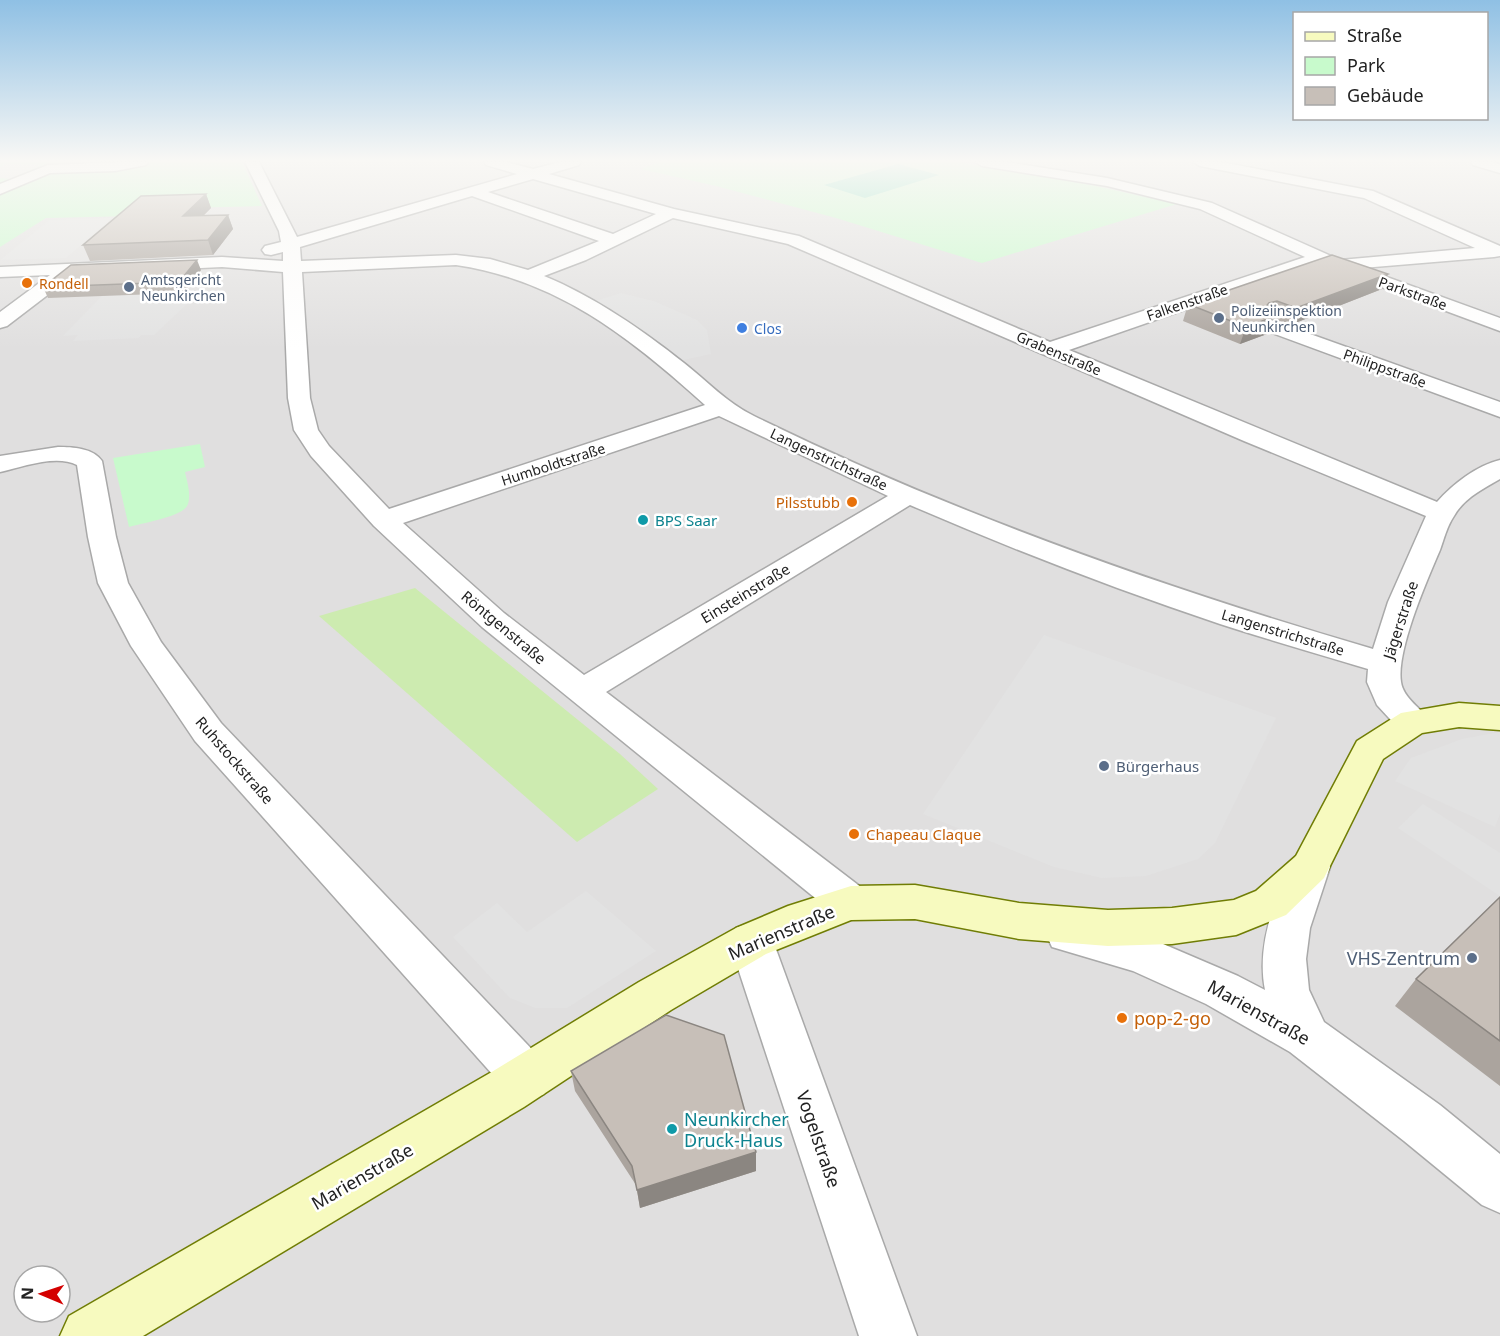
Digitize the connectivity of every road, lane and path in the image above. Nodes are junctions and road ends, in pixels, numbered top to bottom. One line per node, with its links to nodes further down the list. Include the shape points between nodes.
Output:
1 (284, 224): 10 (street, Röntgenstraße)
2 (382, 224): 10 (street)
3 (568, 224): 8 (street)
4 (647, 224): 8 (street)
5 (722, 224): 18 (street, Grabenstraße, via 793,240)
6 (1248, 224): 11 (street, Parkstraße)
7 (1437, 224): 9 (street)
8 (613, 240): 14 (street)
9 (1498, 251): 11 (street, Falkenstraße)
10 (292, 256): 12 (street); 14 (street, Langenstrichstraße, via 482,262); 25 (street, Röntgenstraße, via 299,398 306,430 320,451)
11 (1331, 262): 16 (street, Parkstraße); 18 (street, Falkenstraße, via 1298,264)
12 (70, 269): 13 (street); 15 (street)
13 (0, 272)
14 (530, 275): 19 (street, Langenstrichstraße, via 575,297 625,330)
15 (0, 322)
16 (1500, 325)
17 (1271, 326): 20 (street, Philippstraße)
18 (1050, 349): 24 (street, Grabenstraße)
19 (722, 407): 23 (street, Langenstrichstraße); 25 (street, Humboldtstraße)
20 (1500, 410)
21 (0, 464): 35 (street, Ruhstockstraße, via 65,454 81,455 89,461 113,583 147,646 194,713)
22 (1500, 468): 24 (street, Jägerstraße, via 1461,491)
23 (908, 495): 26 (street, Langenstrichstraße, via 1093,569 1219,613); 27 (street, Einsteinstraße)
24 (1441, 513): 26 (street, Jägerstraße, via 1403,602)
25 (384, 520): 27 (street, Röntgenstraße, via 493,620)
26 (1385, 663): 29 (street, Jägerstraße, via 1384,682 1389,697)
27 (582, 692): 31 (street, Röntgenstraße)
28 (1500, 718): 29 (street, via 1459,715)
29 (1413, 722): 30 (street, via 1370,750)
30 (1310, 867): 32 (street, via 1271,903 1236,917 1119,928); 34 (street, via 1282,957 1287,988)
31 (851, 903): 32 (street, Marienstraße, via 915,902); 33 (street, Marienstraße)
32 (1019, 921): 34 (street, Marienstraße, via 1142,954 1221,990)
33 (751, 941): 35 (street, Marienstraße, via 655,996); 38 (street, Vogelstraße)
34 (1307, 1037): 36 (street, Marienstraße)
35 (527, 1078): 37 (street, Marienstraße)
36 (1500, 1187)
37 (89, 1336)
38 (888, 1336)

